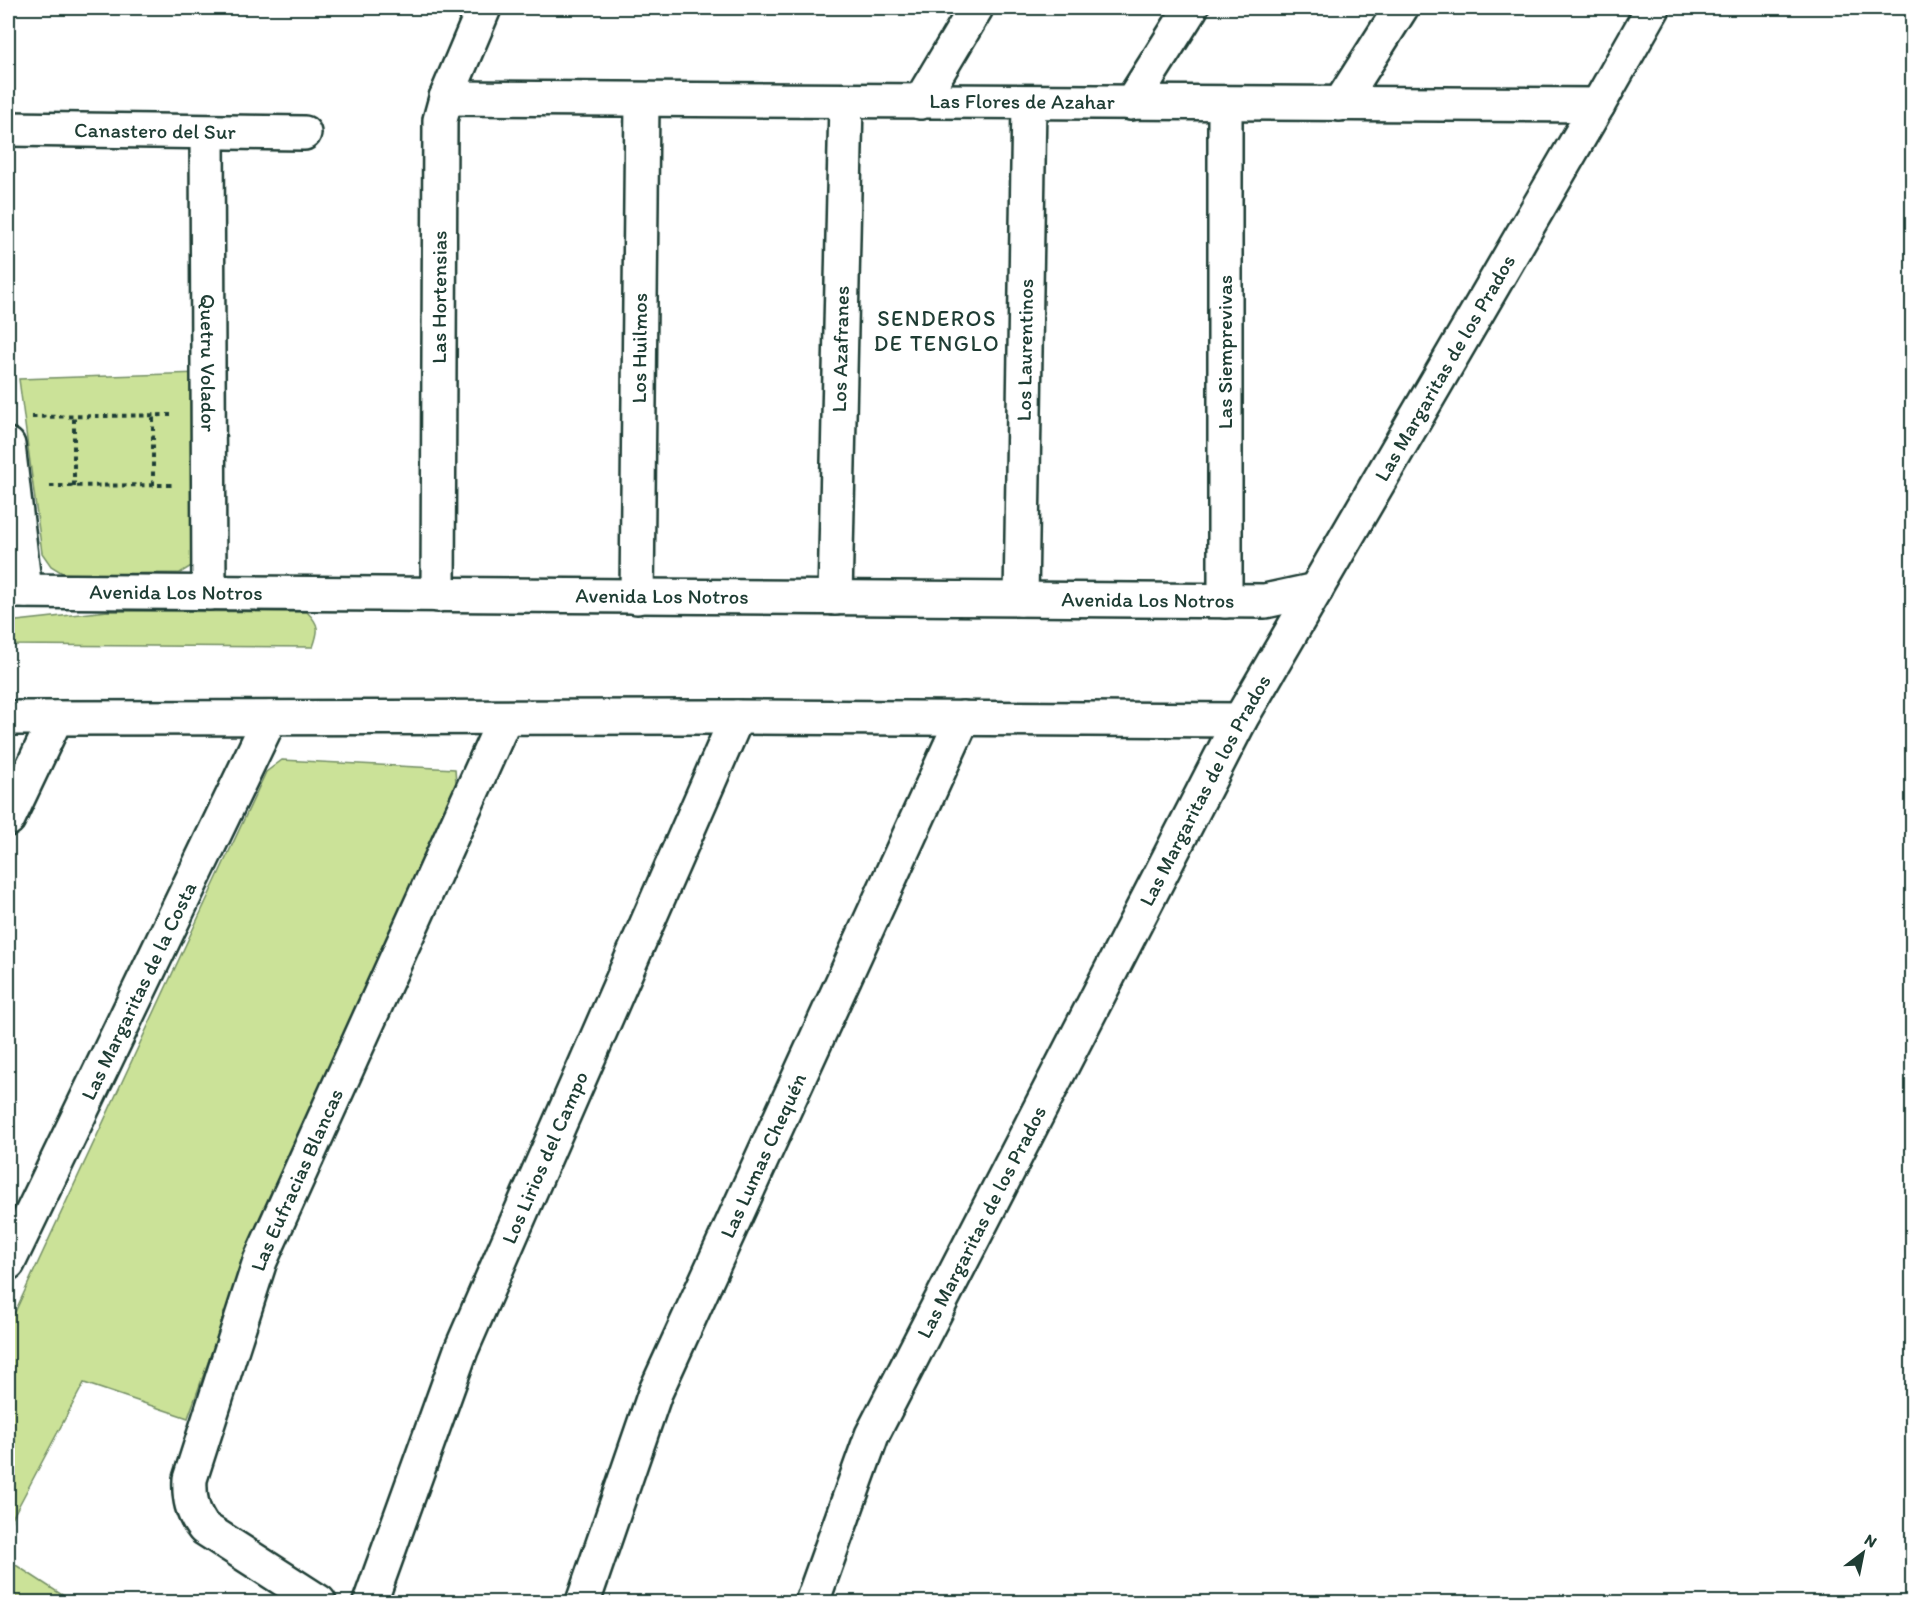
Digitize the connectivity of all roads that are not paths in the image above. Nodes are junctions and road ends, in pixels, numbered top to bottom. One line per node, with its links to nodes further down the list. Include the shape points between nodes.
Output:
1 (484, 8): 6 (street, Las Hortensias)
2 (976, 8): 9 (street)
3 (1191, 8): 11 (street)
4 (1401, 8): 13 (street)
5 (1653, 8): 14 (street, Las Margaritas de los Prados)
6 (446, 98): 7 (street, Las Flores de Azahar); 22 (street, Las Hortensias, via 440,120)
7 (642, 100): 8 (street, Las Flores de Azahar); 23 (street, Los Huilmos)
8 (846, 102): 9 (street, Las Flores de Azahar); 24 (street, Los Azafranes)
9 (920, 102): 10 (street, Las Flores de Azahar)
10 (1029, 103): 11 (street, Las Flores de Azahar); 25 (street, Los Laurentinos)
11 (1131, 103): 12 (street, Las Flores de Azahar)
12 (1225, 104): 13 (street, Las Flores de Azahar); 26 (street, Las Siemprevivas)
13 (1340, 104): 14 (street, Las Flores de Azahar)
14 (1598, 105): 19 (street, Las Margaritas de los Prados)
15 (8, 129): 16 (street, Canastero del Sur)
16 (207, 132): 17 (street, Canastero del Sur); 21 (street, Quetru Volador)
17 (304, 133)
18 (8, 445): 20 (street)
19 (1316, 590): 26 (street, Avenida Los Notros, via 1265,601); 33 (street, Las Margaritas de los Prados)
20 (16, 591): 21 (street, Avenida Los Notros)
21 (209, 593): 22 (street, Avenida Los Notros)
22 (438, 595): 23 (street, Avenida Los Notros)
23 (637, 597): 24 (street, Avenida Los Notros)
24 (835, 598): 25 (street, Avenida Los Notros)
25 (1021, 599): 26 (street, Avenida Los Notros)
26 (1225, 601)
27 (737, 717): 31 (street); 32 (street); 37 (street, Los Lirios del Campo, via 461,1350)
28 (8, 718): 29 (street)
29 (56, 718): 30 (street); 34 (street)
30 (270, 718): 31 (street); 35 (street, Las Margaritas de la Costa)
31 (505, 718): 36 (street, Las Eufracias Blancas, via 260,1261 190,1479 191,1504 204,1528)
32 (963, 718): 33 (street); 38 (street, Las Lumas Chequén, via 655,1394)
33 (1240, 720): 39 (street, Las Margaritas de los Prados, via 872,1435)
34 (8, 819)
35 (8, 1263)
36 (319, 1602)
37 (370, 1602)
38 (583, 1602)
39 (812, 1602)

